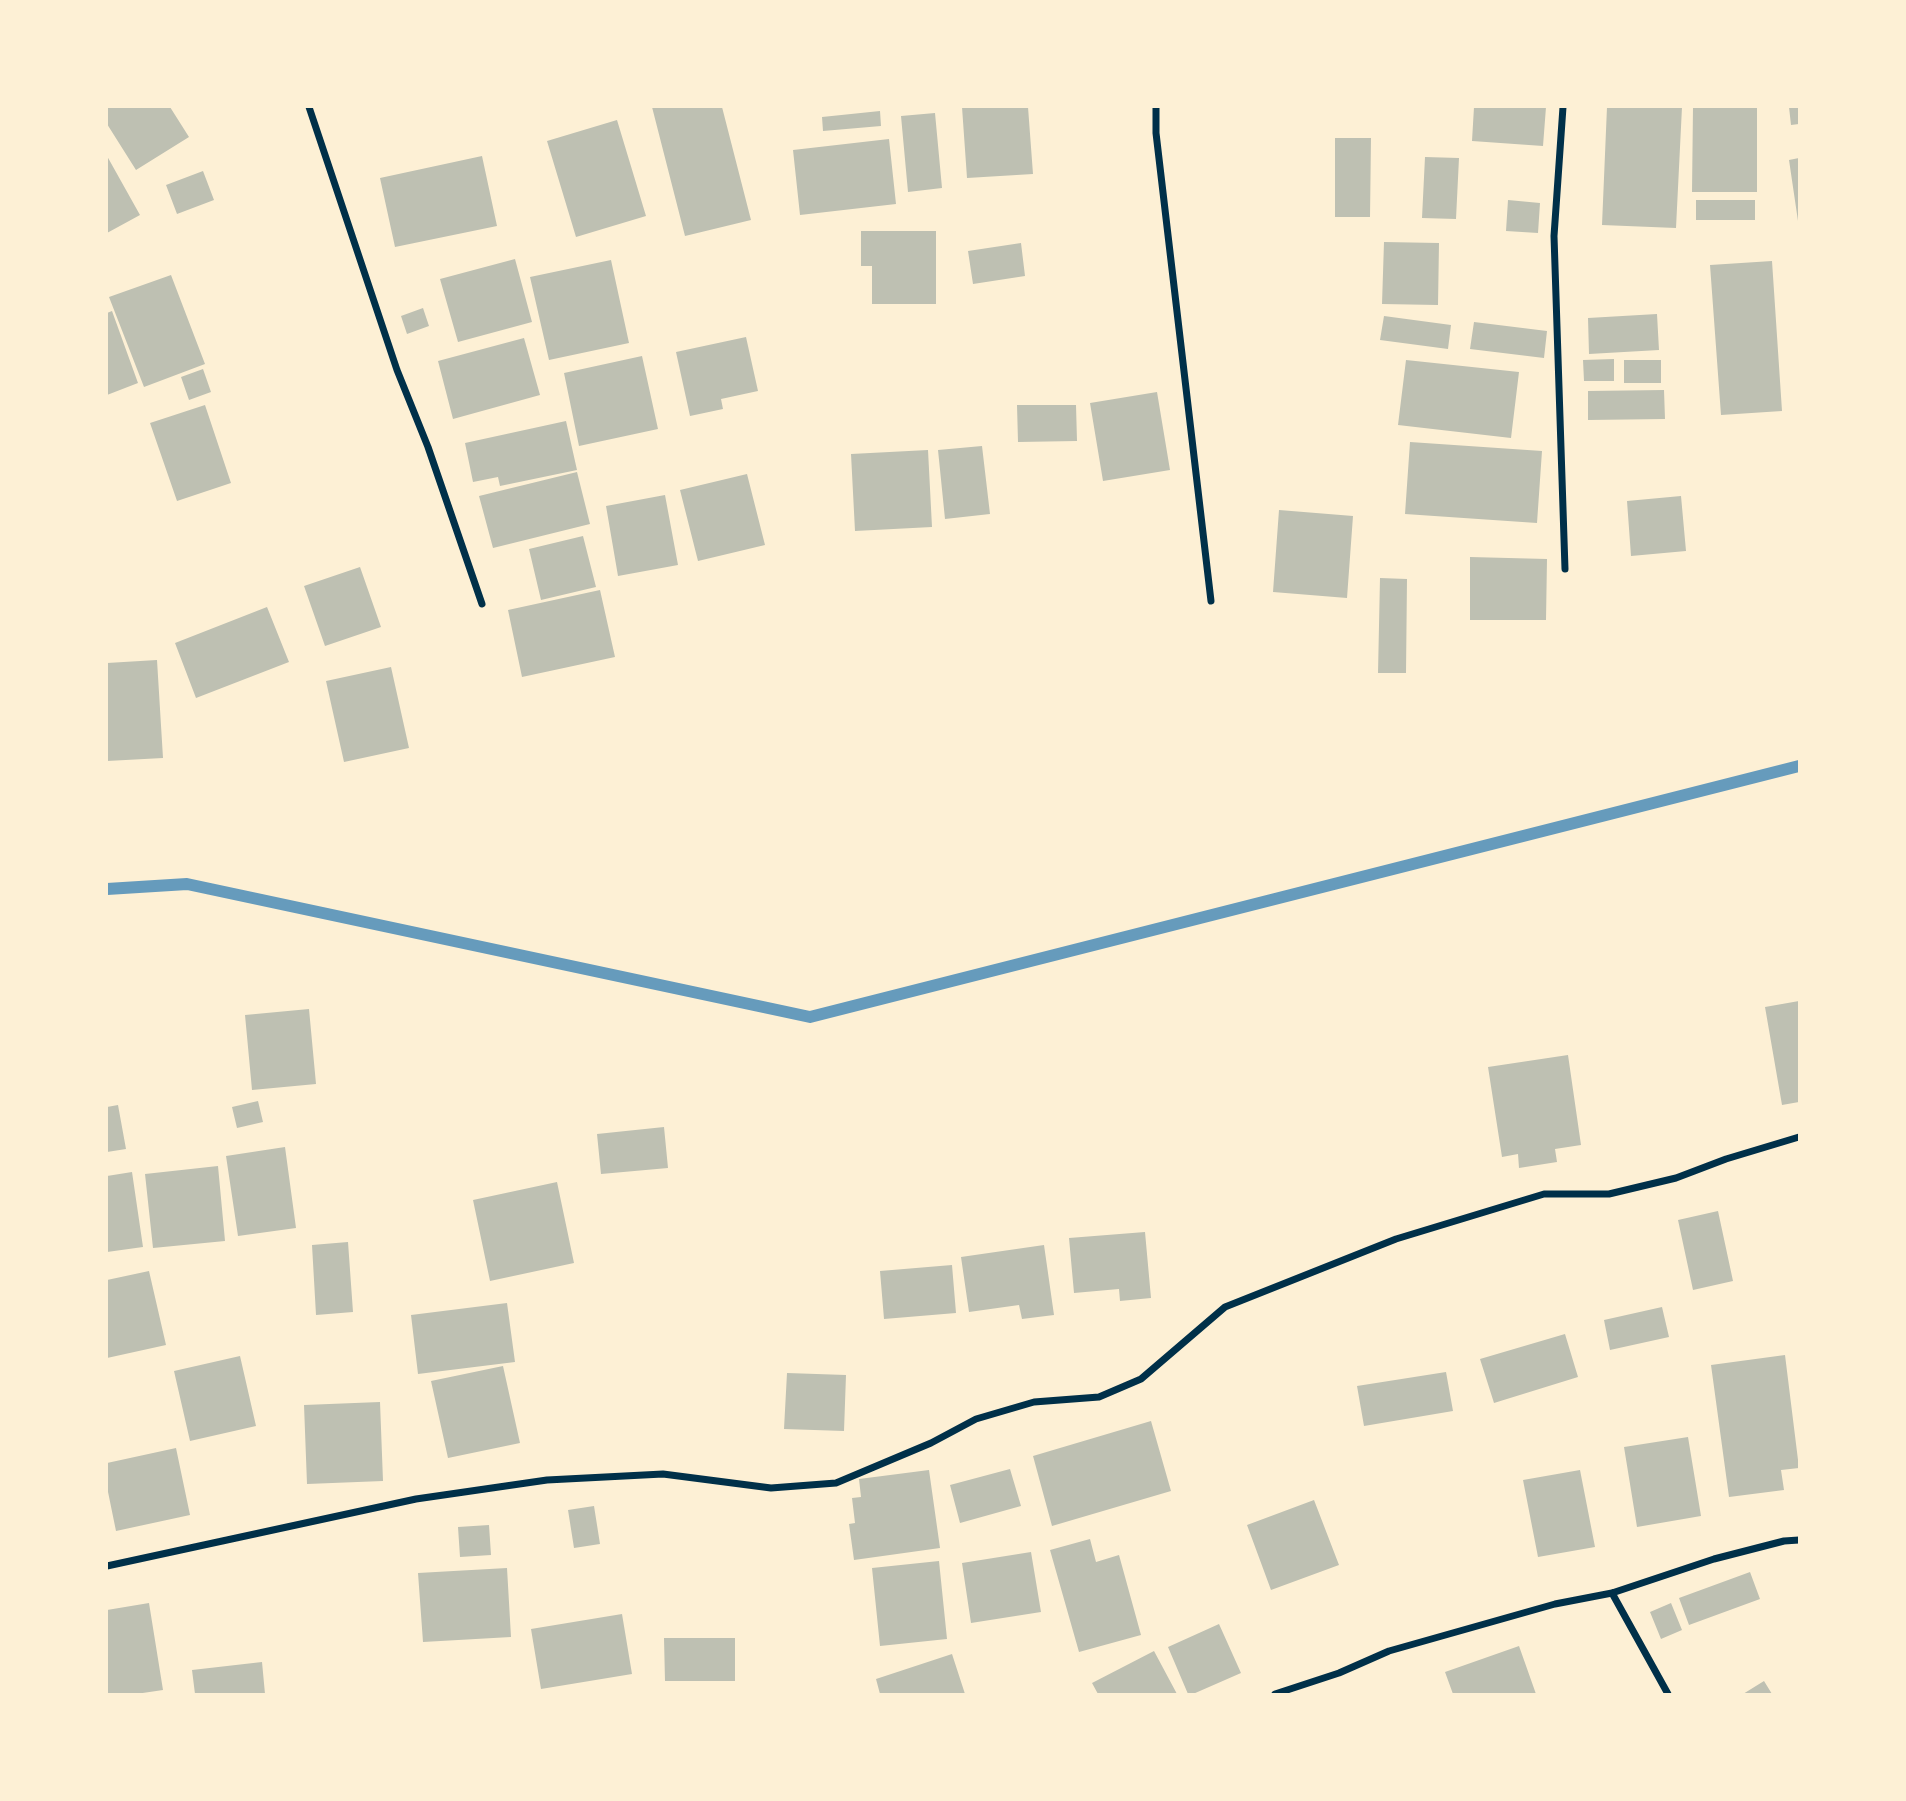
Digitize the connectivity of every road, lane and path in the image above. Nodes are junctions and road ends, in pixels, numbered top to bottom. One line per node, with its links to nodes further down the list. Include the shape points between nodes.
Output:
1 (309, 107): 6 (street)
2 (1156, 107): 5 (street)
3 (1563, 107): 4 (street, via 1554,236)
4 (1565, 569)
5 (1212, 601)
6 (482, 604)
7 (1799, 1137): 9 (street, via 1676,1178 1609,1194 1544,1194 1396,1240 1225,1307 1141,1379 1100,1397 1034,1402 976,1419 836,1483 771,1488 663,1474 547,1480 416,1499)
8 (1799, 1540): 10 (street, via 1714,1559)
9 (107, 1566)
10 (1612, 1592): 11 (street, via 1389,1651); 12 (street)
11 (1275, 1694)
12 (1668, 1694)

